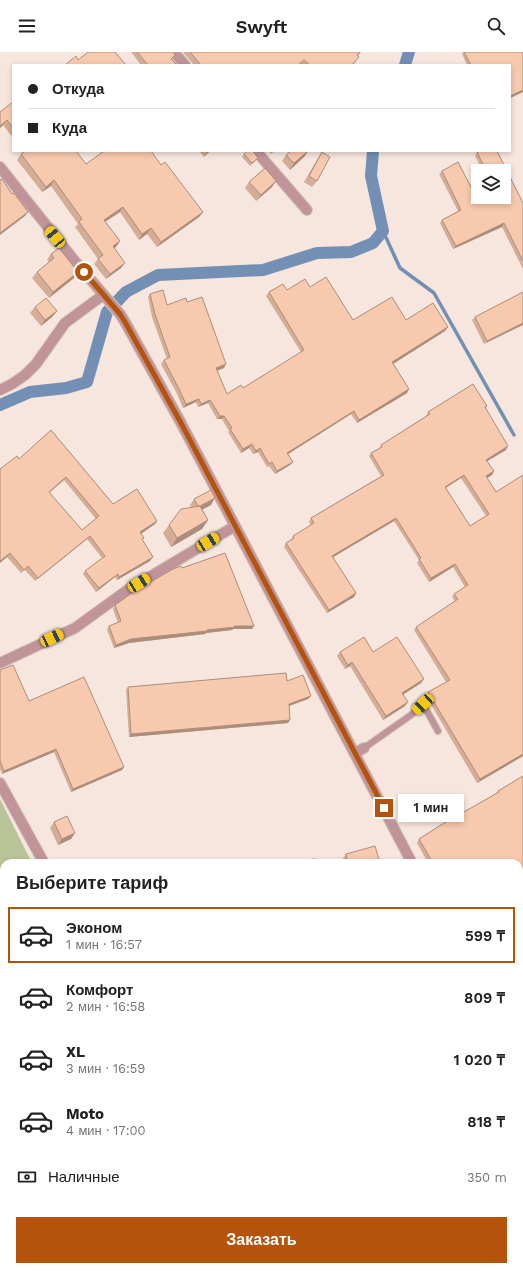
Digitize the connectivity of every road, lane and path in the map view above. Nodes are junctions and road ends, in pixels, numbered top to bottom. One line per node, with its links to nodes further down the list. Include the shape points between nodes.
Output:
1 (174, 52): 2 (street)
2 (184, 64)
3 (257, 152): 5 (street)
4 (0, 167): 6 (street)
5 (307, 210)
6 (106, 299): 7 (street, via 65,323 36,364 25,375); 8 (street, via 120,314)
7 (0, 390)
8 (235, 526): 9 (street, via 126,591 75,628); 11 (street)
9 (0, 663)
10 (438, 731): 11 (lane, via 423,704)
11 (360, 750): 14 (street)
12 (0, 783): 13 (street)
13 (42, 859)
14 (410, 859)

